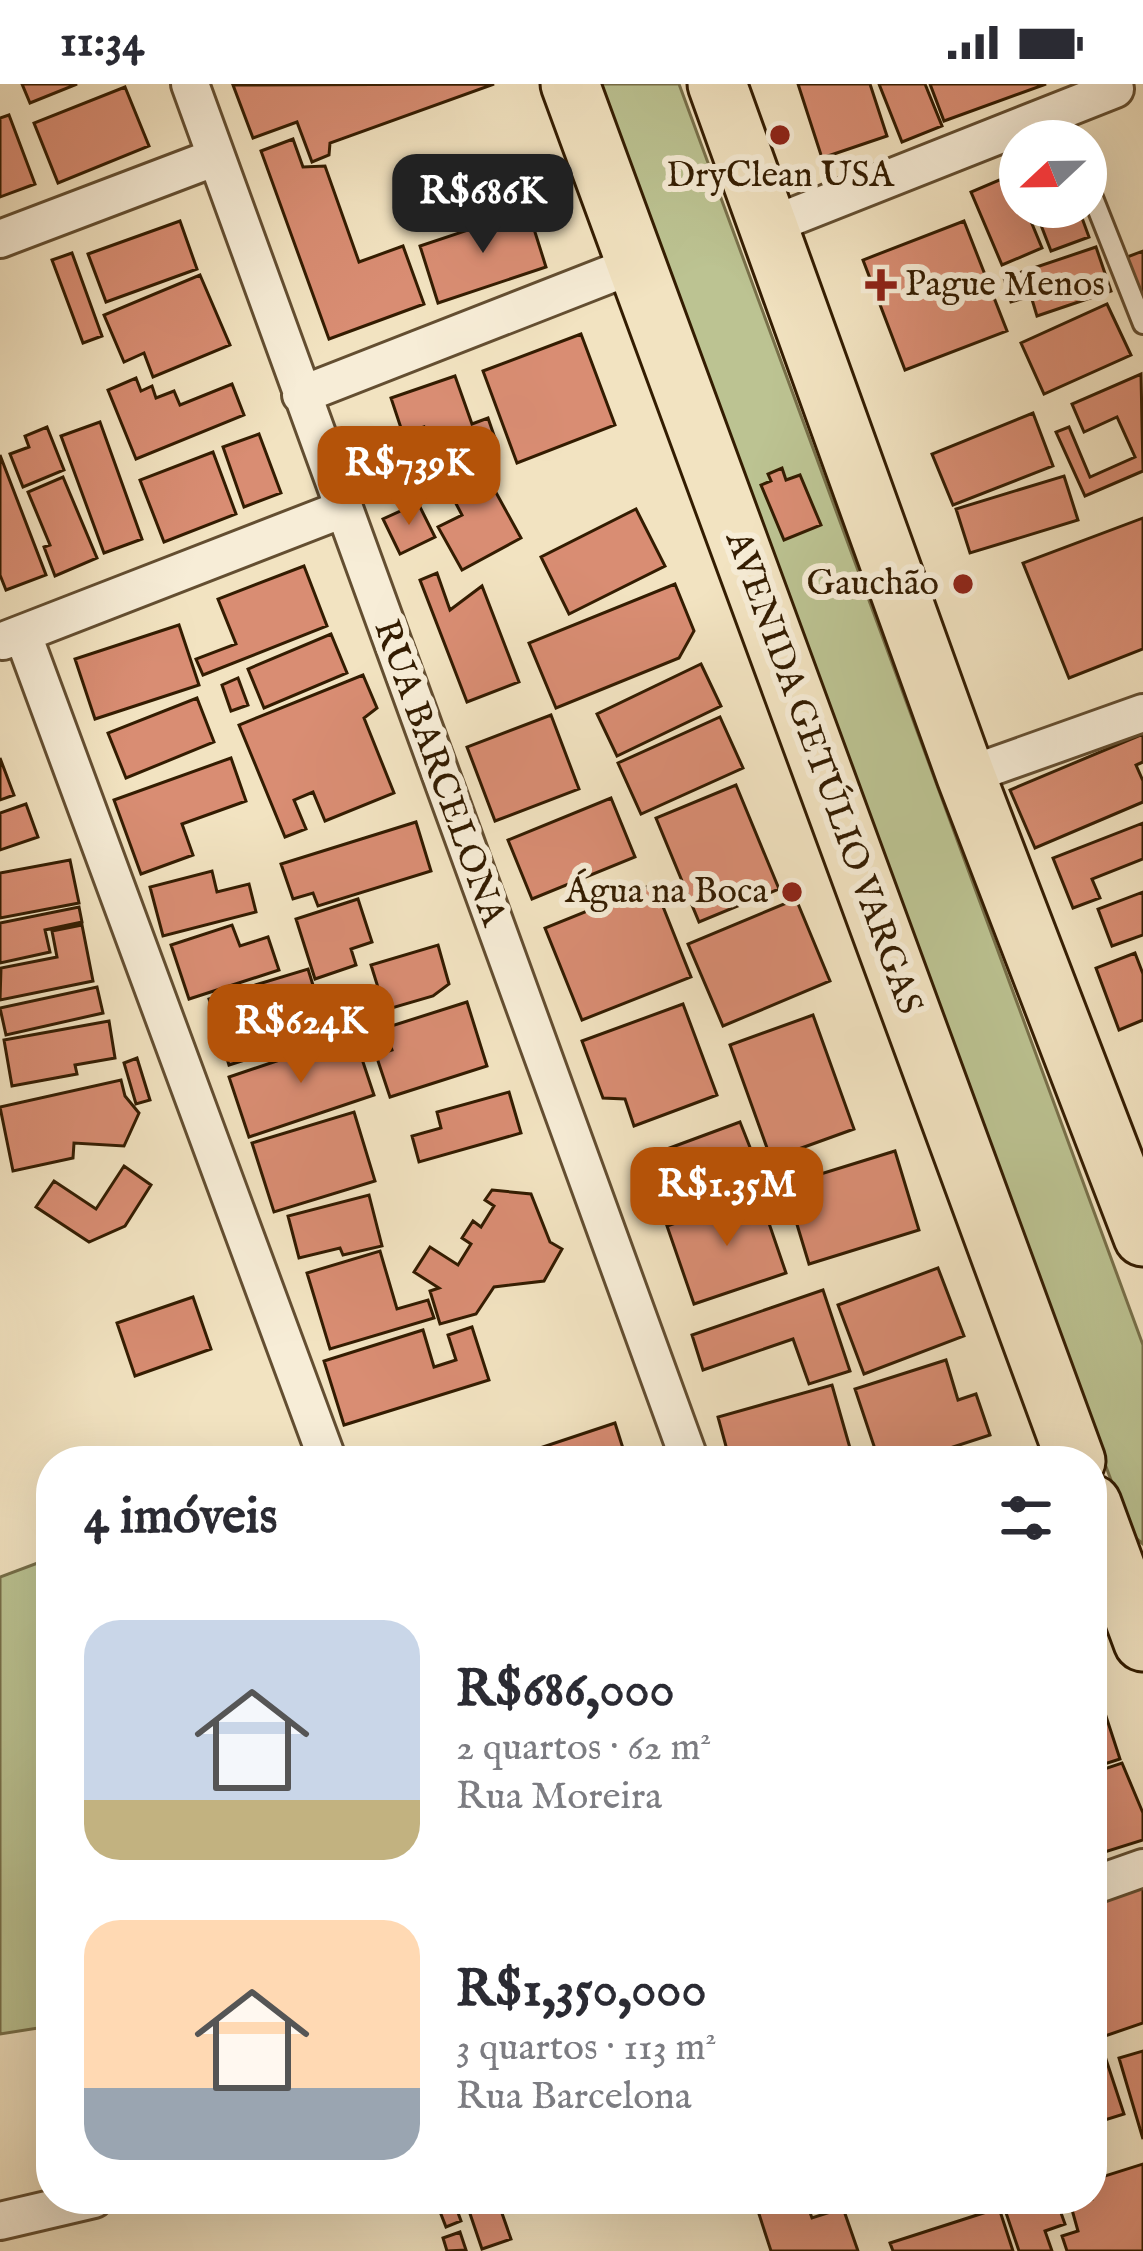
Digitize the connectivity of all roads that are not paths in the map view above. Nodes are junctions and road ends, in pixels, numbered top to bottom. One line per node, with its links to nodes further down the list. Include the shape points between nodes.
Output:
1 (190, 84): 7 (street, RUA BARCELONA)
2 (570, 84): 11 (main road, AVENIDA GETÚLIO VARGAS)
3 (717, 84): 8 (main road)
4 (1115, 86): 5 (street)
5 (1072, 120)
6 (999, 148): 8 (street)
7 (216, 157): 10 (street); 13 (street, RUA BARCELONA)
8 (769, 226): 17 (main road)
9 (1105, 228): 12 (lane)
10 (0, 239)
11 (636, 264): 13 (street); 21 (main road, AVENIDA GETÚLIO VARGAS)
12 (1143, 324)
13 (301, 395): 14 (street, RUA BARCELONA)
14 (344, 509): 15 (street); 20 (street, RUA BARCELONA)
15 (12, 638): 19 (street)
16 (1143, 712): 17 (street)
17 (965, 776): 18 (main road)
18 (1143, 1234)
19 (322, 1446)
20 (685, 1446)
21 (1070, 1446)
22 (1107, 1545): 23 (main road)
23 (1143, 1642)
24 (1143, 1868): 25 (street)
25 (1107, 1881)
26 (36, 2213): 27 (street)
27 (0, 2221)

